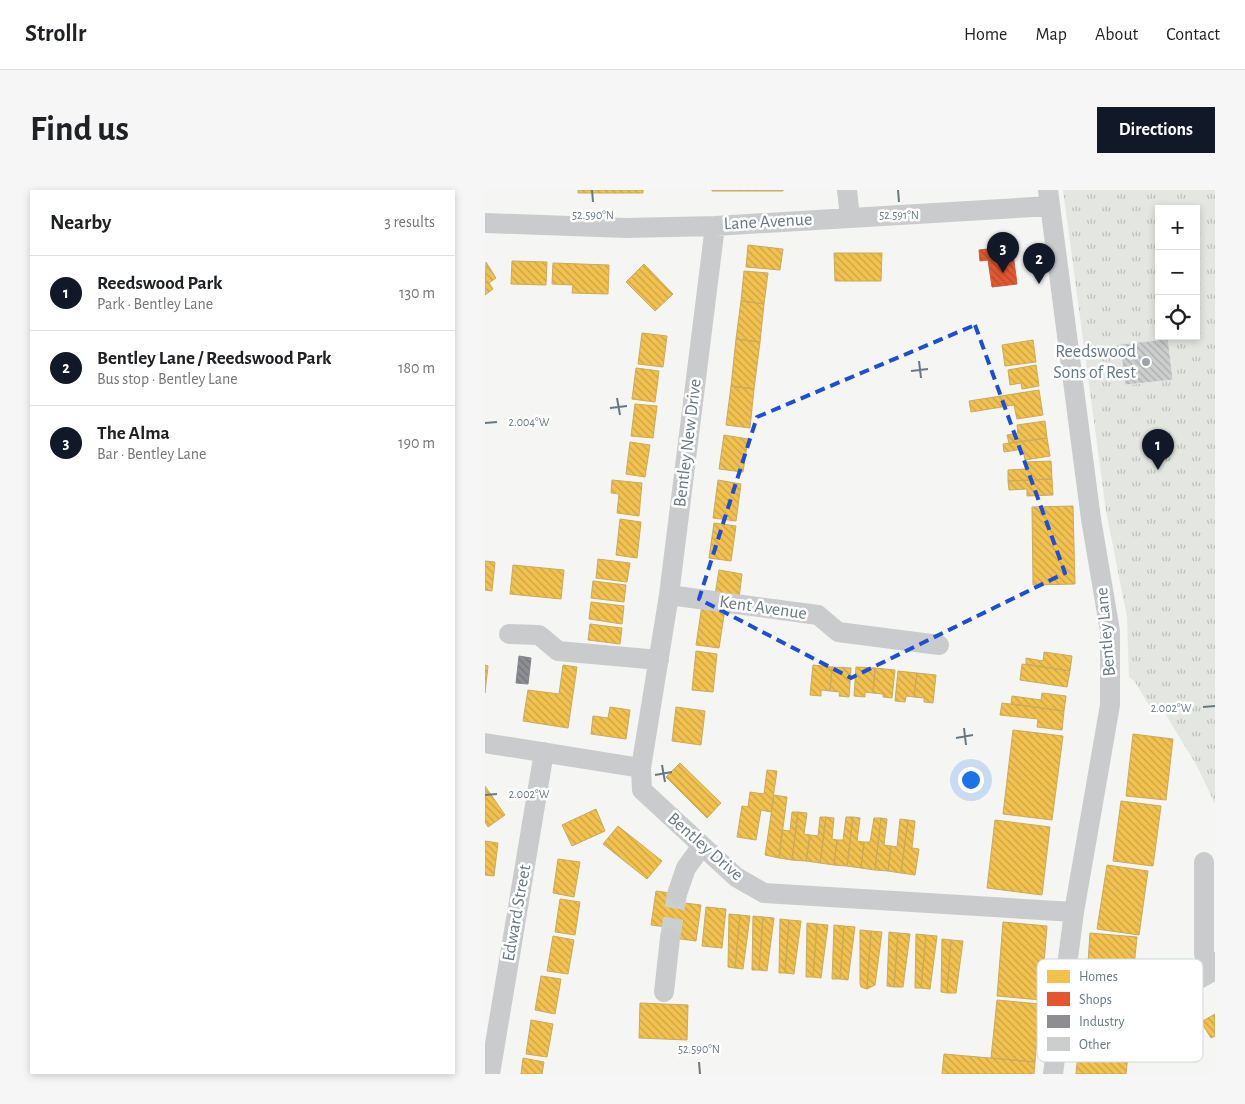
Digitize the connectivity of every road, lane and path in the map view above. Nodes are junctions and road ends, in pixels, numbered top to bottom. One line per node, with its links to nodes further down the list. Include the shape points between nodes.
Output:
1 (847, 190): 3 (street)
2 (1049, 198): 3 (street, Lane Avenue); 16 (street, Bentley Lane, via 1091,519 1110,631 1110,705)
3 (850, 217): 5 (street, Lane Avenue)
4 (485, 223): 5 (street, Lane Avenue, via 626,228)
5 (715, 226): 6 (street, Bentley New Drive)
6 (669, 595): 8 (street, Kent Avenue, via 818,615 838,632); 9 (street, Bentley New Drive)
7 (509, 634): 9 (street, via 539,635 558,651)
8 (939, 645)
9 (659, 660): 12 (street, Bentley New Drive)
10 (485, 743): 11 (street)
11 (544, 752): 12 (street); 22 (street, Edward Street)
12 (641, 768): 13 (street, Bentley Drive, via 642,790)
13 (703, 846): 15 (street, via 686,868); 16 (street, Bentley Drive, via 736,876 764,893)
14 (1204, 862): 19 (street, via 1204,954)
15 (677, 894)
16 (1074, 912): 18 (street, Bentley Lane)
17 (670, 938): 21 (street)
18 (1067, 959)
19 (1215, 970): 20 (street)
20 (1203, 977)
21 (663, 992)
22 (489, 1074)

